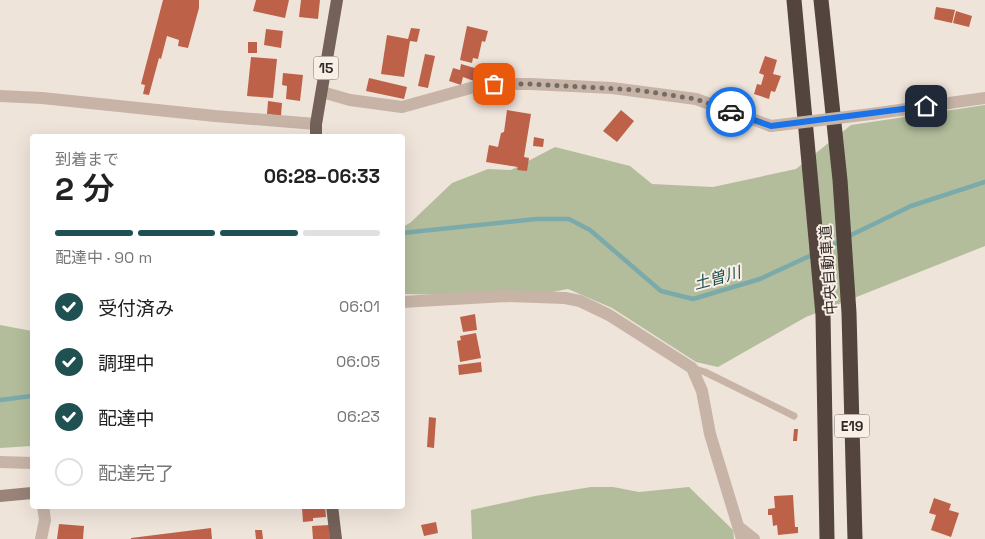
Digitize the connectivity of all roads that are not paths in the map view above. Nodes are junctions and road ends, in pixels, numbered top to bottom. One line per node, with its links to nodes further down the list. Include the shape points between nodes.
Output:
1 (337, 0): 4 (main road, 15)
2 (794, 0): 21 (highway, 中央自動車道 / E19, via 822,315)
3 (821, 0): 22 (highway, 中央自動車道 / E19, via 840,180 849,312)
4 (322, 92): 6 (street, bridge, via 402,108 485,84 620,88 696,99 771,126); 7 (main road, 15)
5 (0, 96): 7 (street, via 205,115)
6 (985, 98)
7 (316, 130)
8 (405, 302): 9 (street, via 506,296 580,301 609,315)
9 (692, 368): 10 (lane); 17 (street, via 702,391 710,434)
10 (794, 416)
11 (0, 462): 12 (street)
12 (30, 463)
13 (30, 493): 14 (street)
14 (0, 496)
15 (43, 509): 18 (street)
16 (332, 509): 19 (main road)
17 (741, 534): 20 (street)
18 (41, 539)
19 (336, 539)
20 (754, 539)
21 (827, 539)
22 (855, 539)

